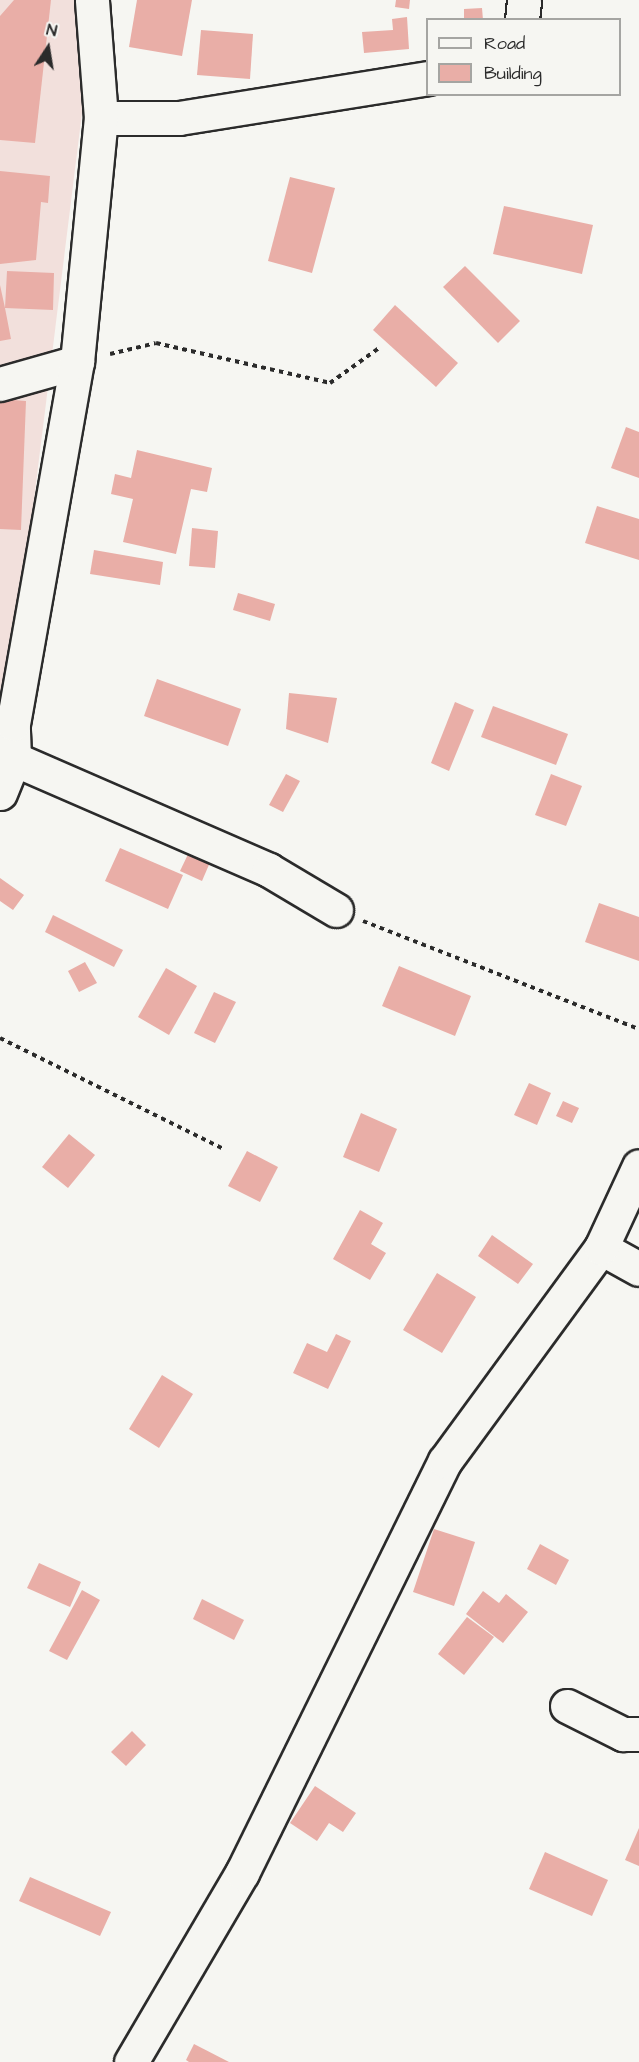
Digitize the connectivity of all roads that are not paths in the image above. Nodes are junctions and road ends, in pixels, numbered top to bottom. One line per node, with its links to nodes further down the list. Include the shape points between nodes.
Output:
1 (92, 0): 5 (street)
2 (524, 0): 3 (street)
3 (522, 18)
4 (426, 78): 5 (street, via 179,118)
5 (101, 118): 6 (street)
6 (77, 362): 7 (street); 8 (street)
7 (0, 384)
8 (6, 723): 9 (street)
9 (14, 759): 10 (street); 11 (street, via 269,870)
10 (0, 793)
11 (336, 910)
12 (639, 1166): 13 (street)
13 (601, 1248): 14 (street); 17 (street, via 445,1461 242,1873)
14 (639, 1269)
15 (567, 1706): 16 (street, via 623,1734)
16 (639, 1734)
17 (131, 2062)

